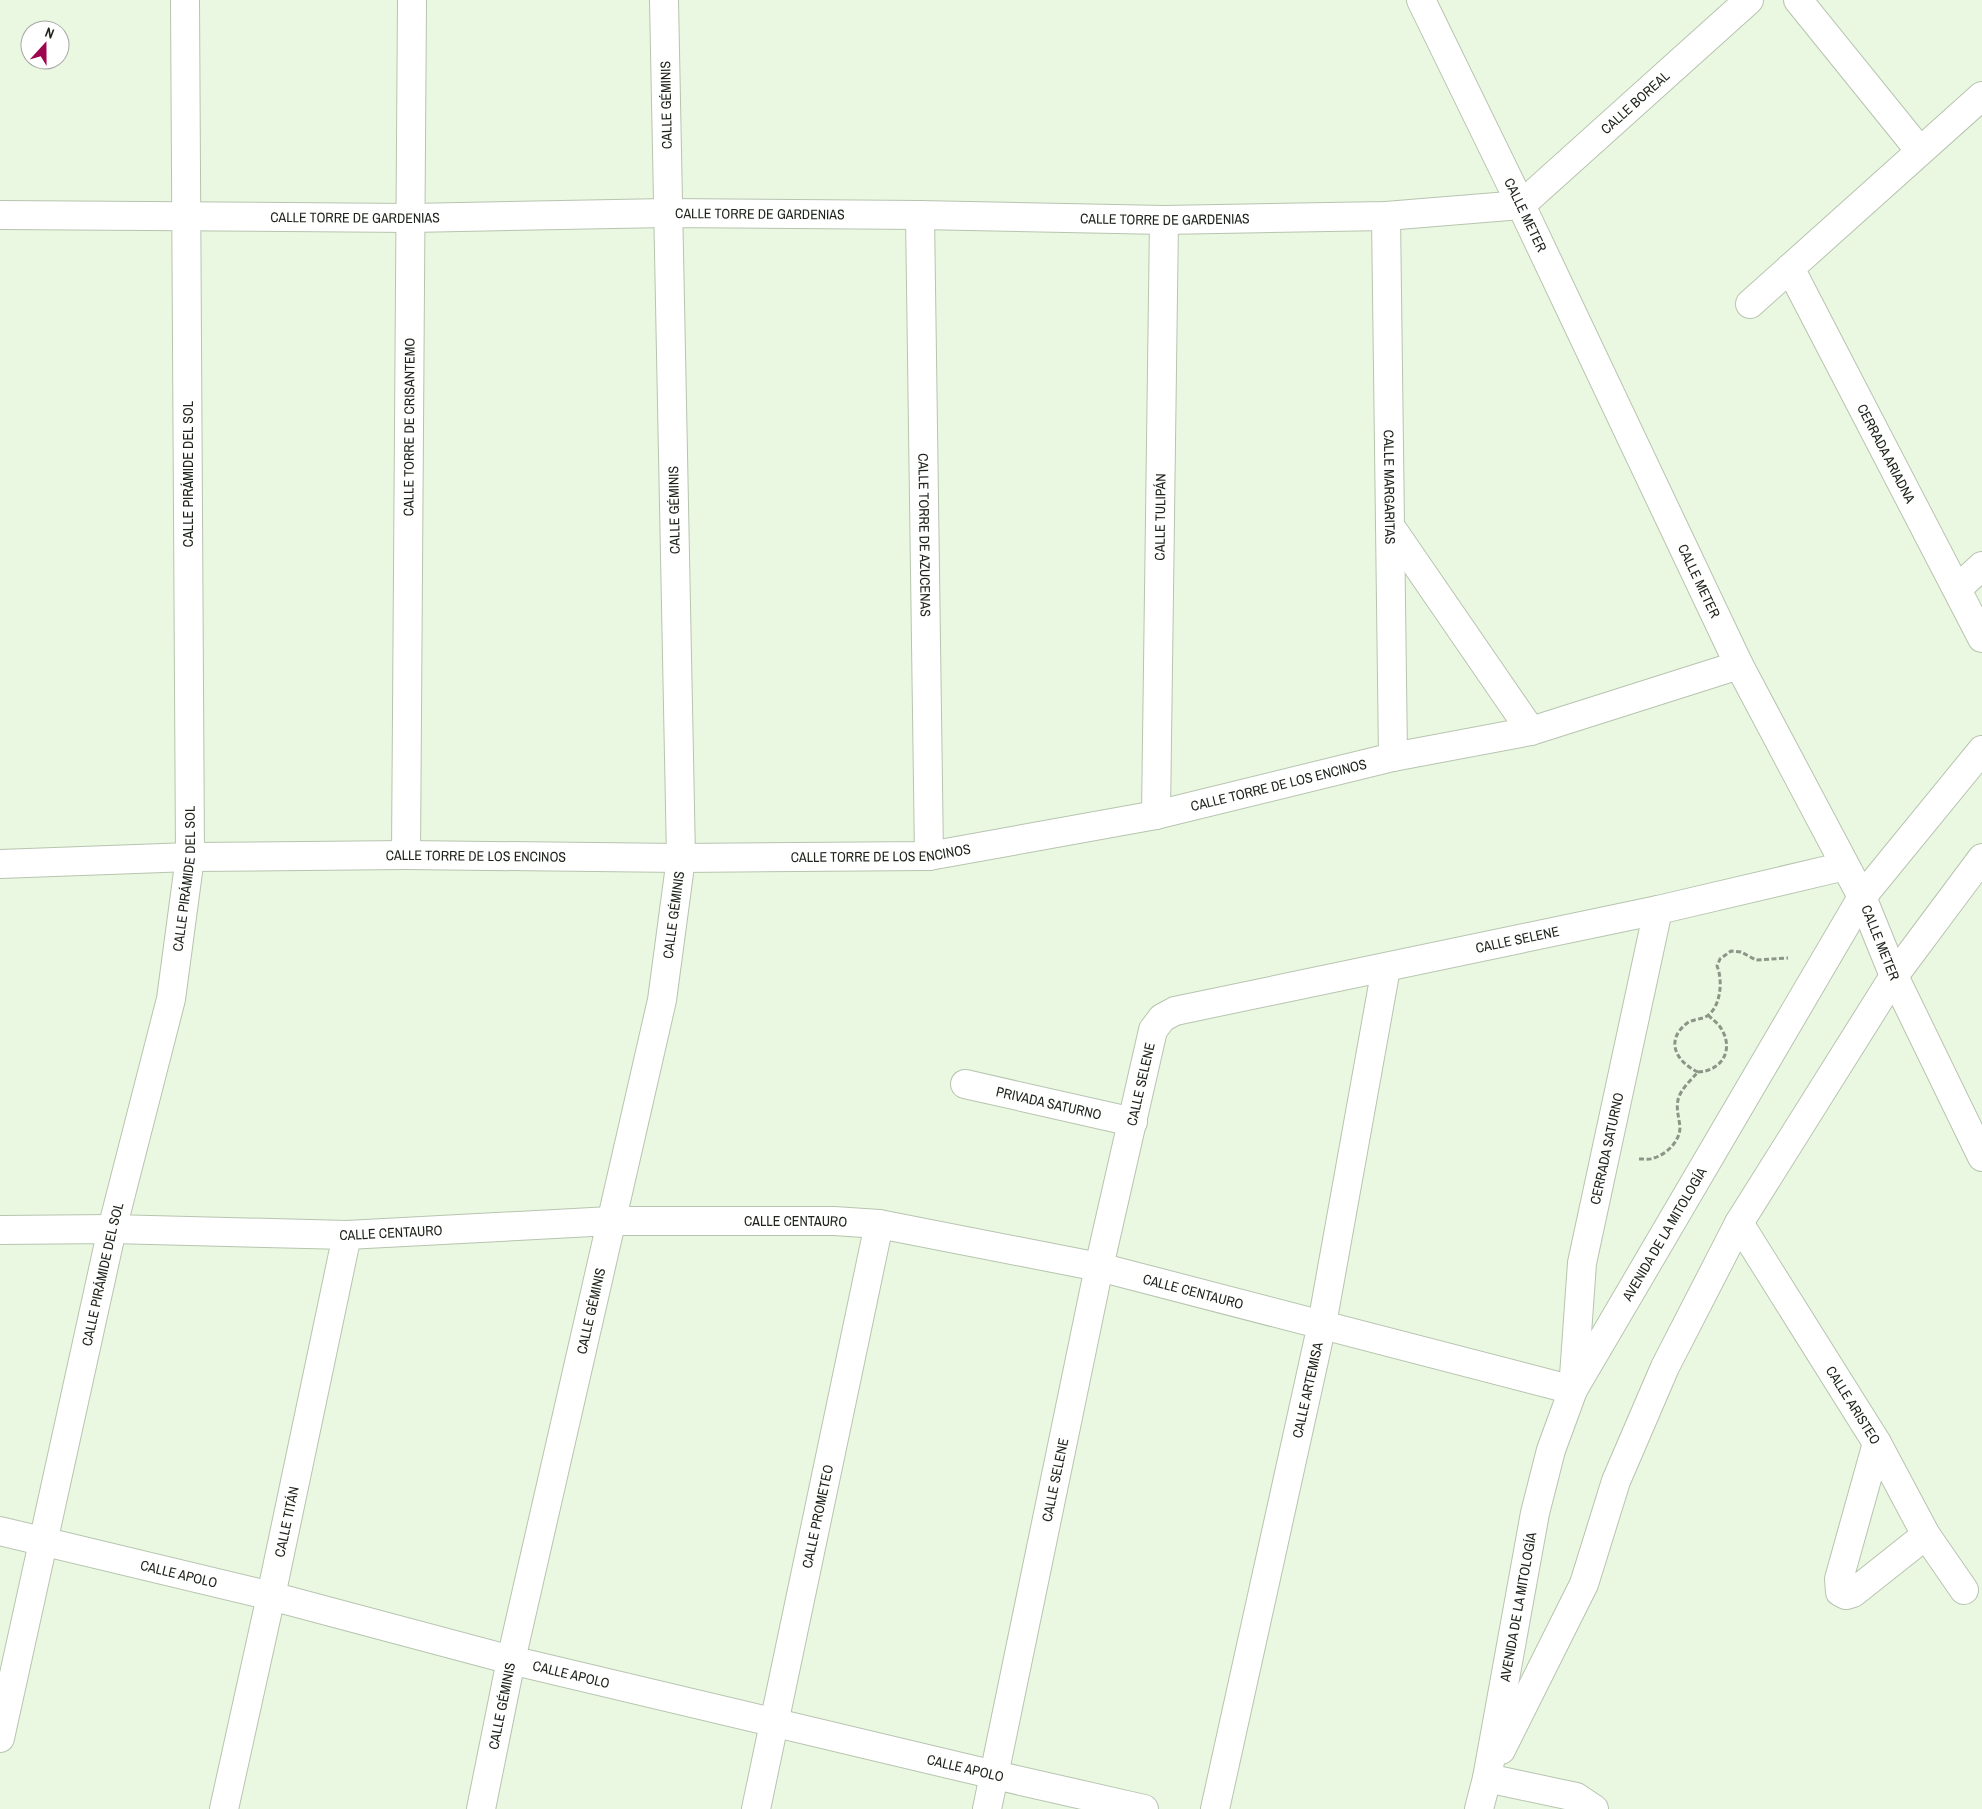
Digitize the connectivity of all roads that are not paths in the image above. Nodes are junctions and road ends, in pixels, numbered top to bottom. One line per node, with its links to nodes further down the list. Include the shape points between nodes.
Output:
1 (185, 0): 14 (street, CALLE PIRÁMIDE DEL SOL)
2 (412, 0): 15 (street, CALLE TORRE DE CRISANTEMO)
3 (664, 0): 10 (street, CALLE GÉMINIS)
4 (1421, 0): 9 (street, CALLE METER)
5 (1749, 0): 9 (street, CALLE BOREAL)
6 (1798, 0): 8 (street)
7 (1982, 96): 8 (street)
8 (1920, 151): 17 (street)
9 (1520, 205): 13 (street, CALLE TORRE DE GARDENIAS); 23 (street, CALLE METER)
10 (668, 213): 12 (street, CALLE TORRE DE GARDENIAS); 15 (street, CALLE TORRE DE GARDENIAS); 31 (street, CALLE GÉMINIS)
11 (0, 215): 14 (street, CALLE TORRE DE GARDENIAS)
12 (920, 215): 16 (street, CALLE TORRE DE GARDENIAS); 29 (street, CALLE TORRE DE AZUCENAS)
13 (1386, 216): 16 (street, CALLE TORRE DE GARDENIAS); 19 (street, CALLE MARGARITAS)
14 (186, 217): 15 (street, CALLE TORRE DE GARDENIAS); 30 (street, CALLE PIRÁMIDE DEL SOL)
15 (411, 218): 28 (street, CALLE TORRE DE CRISANTEMO)
16 (1164, 220): 27 (street, CALLE TULIPÁN)
17 (1790, 268): 18 (street); 21 (street, CERRADA ARIADNA)
18 (1750, 304)
19 (1390, 526): 24 (street); 26 (street, CALLE MARGARITAS)
20 (1982, 566): 21 (street)
21 (1957, 589): 22 (street, CERRADA ARIADNA)
22 (1982, 638)
23 (1739, 665): 24 (street, CALLE TORRE DE LOS ENCINOS); 34 (street, CALLE METER)
24 (1531, 731): 26 (street, CALLE TORRE DE LOS ENCINOS)
25 (1982, 750): 35 (street, AVENIDA DE LA MITOLOGÍA)
26 (1393, 757): 27 (street, CALLE TORRE DE LOS ENCINOS)
27 (1156, 815): 29 (street, CALLE TORRE DE LOS ENCINOS)
28 (406, 855): 30 (street, CALLE TORRE DE LOS ENCINOS); 31 (street, CALLE TORRE DE LOS ENCINOS)
29 (929, 856): 31 (street, CALLE TORRE DE LOS ENCINOS)
30 (190, 857): 33 (street, CALLE TORRE DE LOS ENCINOS); 45 (street, CALLE PIRÁMIDE DEL SOL, via 170,999)
31 (681, 858): 42 (street, CALLE GÉMINIS, via 662,1000)
32 (1982, 858): 38 (street, AVENIDA DE LA MITOLOGÍA)
33 (0, 864)
34 (1845, 866): 35 (street, CALLE METER); 36 (street, CALLE SELENE)
35 (1862, 897): 38 (street, CALLE METER); 50 (street, AVENIDA DE LA MITOLOGÍA)
36 (1658, 910): 37 (street, CALLE SELENE); 50 (street, CERRADA SATURNO, via 1582,1263)
37 (1386, 968): 40 (street, CALLE SELENE, via 1174,1011 1162,1018 1153,1030); 49 (street, CALLE ARTEMISA)
38 (1894, 976): 41 (street, CALLE METER); 43 (street, AVENIDA DE LA MITOLOGÍA)
39 (965, 1084): 40 (street, PRIVADA SATURNO)
40 (1133, 1122): 48 (street, CALLE SELENE)
41 (1982, 1157)
42 (611, 1221): 44 (street, CALLE CENTAURO); 47 (street, CALLE CENTAURO); 57 (street, CALLE GÉMINIS)
43 (1738, 1223): 51 (street, CALLE ARISTEO); 61 (street, AVENIDA DE LA MITOLOGÍA, via 1665,1367 1616,1481 1584,1584)
44 (879, 1224): 48 (street, CALLE CENTAURO); 58 (street, CALLE PROMETEO)
45 (112, 1229): 46 (street, CALLE CENTAURO); 47 (street, CALLE CENTAURO); 54 (street, CALLE PIRÁMIDE DEL SOL)
46 (0, 1230)
47 (347, 1235): 56 (street, CALLE TITÁN)
48 (1099, 1267): 49 (street, CALLE CENTAURO); 60 (street, CALLE SELENE)
49 (1322, 1324): 50 (street, CALLE CENTAURO); 67 (street, CALLE ARTEMISA)
50 (1573, 1390): 61 (street, AVENIDA DE LA MITOLOGÍA, via 1551,1450 1534,1514)
51 (1876, 1443): 53 (street, CALLE ARISTEO); 53 (street, via 1839,1579 1840,1592 1853,1594)
52 (0, 1531): 54 (street, CALLE APOLO)
53 (1926, 1535): 55 (street, CALLE ARISTEO)
54 (44, 1542): 56 (street, CALLE APOLO); 59 (street, CALLE PIRÁMIDE DEL SOL)
55 (1964, 1590)
56 (271, 1596): 57 (street, CALLE APOLO); 62 (street, CALLE TITÁN)
57 (511, 1660): 58 (street, CALLE APOLO); 63 (street, CALLE GÉMINIS)
58 (775, 1723): 60 (street, CALLE APOLO); 64 (street, CALLE PROMETEO)
59 (0, 1738)
60 (994, 1775): 65 (street, CALLE SELENE); 66 (street, CALLE APOLO)
61 (1487, 1778): 68 (street, AVENIDA DE LA MITOLOGÍA); 69 (street, via 1576,1797)
62 (224, 1809)
63 (481, 1809)
64 (756, 1809)
65 (987, 1809)
66 (1144, 1809)
67 (1215, 1809)
68 (1479, 1809)
69 (1594, 1809)

